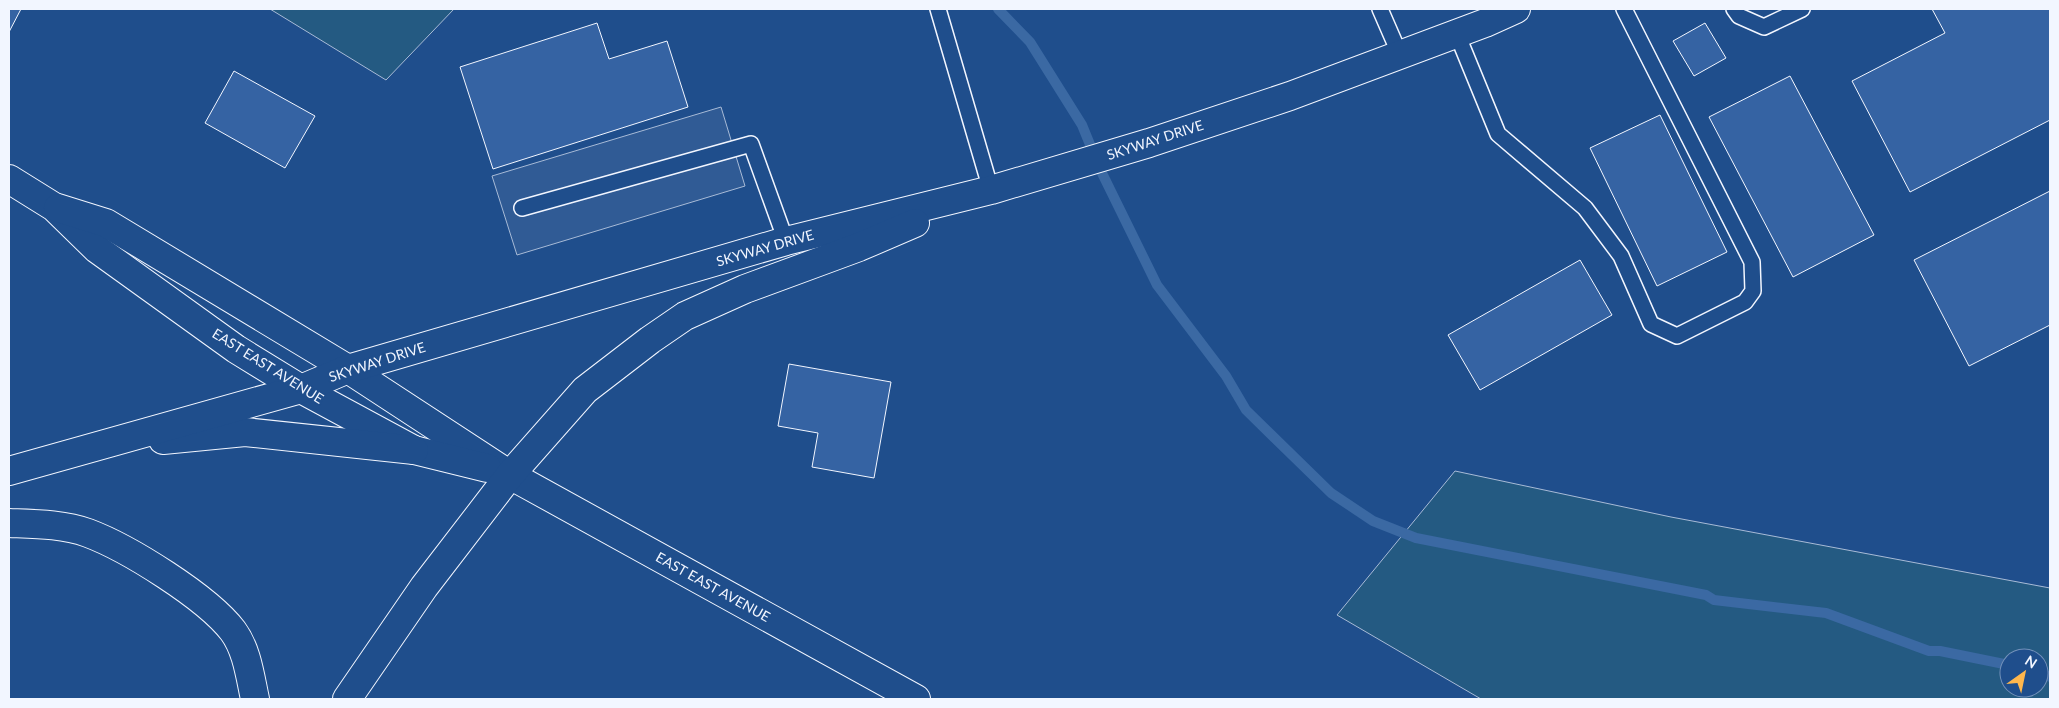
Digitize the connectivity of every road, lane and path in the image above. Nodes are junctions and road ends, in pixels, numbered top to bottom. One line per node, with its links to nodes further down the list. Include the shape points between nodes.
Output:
1 (938, 9): 10 (lane)
2 (1380, 9): 8 (lane)
3 (1516, 9): 7 (main road, SKYWAY DRIVE)
4 (1624, 9): 7 (lane, via 1752,262 1752,291 1745,302 1677,336 1651,324 1621,256 1584,208 1498,134)
5 (1734, 9): 6 (lane, via 1739,16 1764,27)
6 (1802, 9)
7 (1456, 34): 8 (main road, SKYWAY DRIVE)
8 (1400, 55): 10 (main road, SKYWAY DRIVE, via 1149,143)
9 (9, 179): 11 (main road, EAST EAST AVENUE)
10 (991, 190): 13 (main road, SKYWAY DRIVE); 19 (main road, via 685,316 585,390)
11 (54, 207): 14 (main road, EAST EAST AVENUE, via 106,223); 15 (main road, EAST EAST AVENUE, via 97,249 236,349)
12 (522, 208): 13 (lane, via 751,144)
13 (786, 241): 14 (main road, SKYWAY DRIVE)
14 (348, 369): 15 (main road, SKYWAY DRIVE); 19 (main road, EAST EAST AVENUE)
15 (300, 389): 16 (main road, SKYWAY DRIVE); 17 (main road, EAST EAST AVENUE)
16 (92, 447): 17 (main road, via 245,432); 18 (main road, SKYWAY DRIVE)
17 (414, 450): 19 (main road, EAST EAST AVENUE)
18 (9, 470)
19 (510, 474): 22 (main road, via 424,587); 23 (main road, EAST EAST AVENUE)
20 (9, 523): 21 (main road, via 60,526 88,533 178,583 234,632 246,659)
21 (256, 699)
22 (347, 699)
23 (916, 699)

